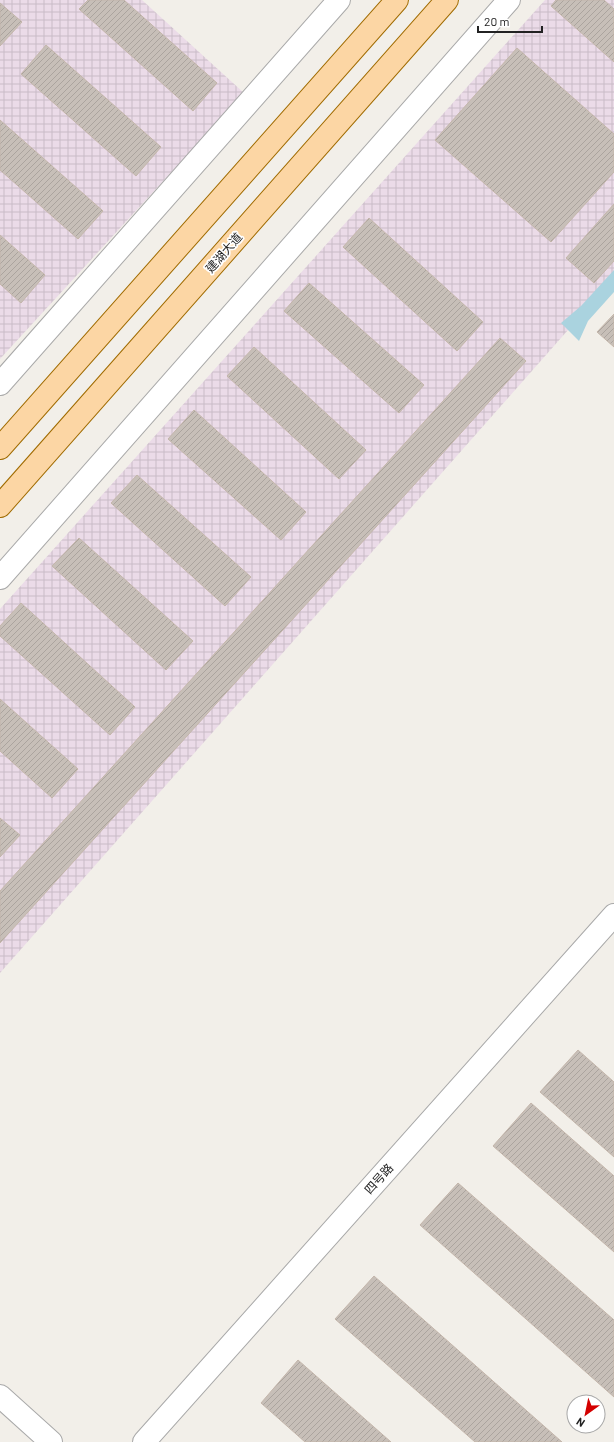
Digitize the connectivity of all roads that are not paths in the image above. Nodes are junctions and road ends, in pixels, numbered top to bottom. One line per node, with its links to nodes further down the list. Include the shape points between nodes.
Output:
1 (339, 0): 5 (street)
2 (397, 0): 6 (main road)
3 (447, 0): 7 (main road, 建湖大道)
4 (508, 0): 8 (street)
5 (0, 384)
6 (0, 448)
7 (0, 506)
8 (0, 578)
9 (614, 916): 12 (street, 四号路)
10 (0, 1396): 11 (street)
11 (51, 1442)
12 (144, 1442)

